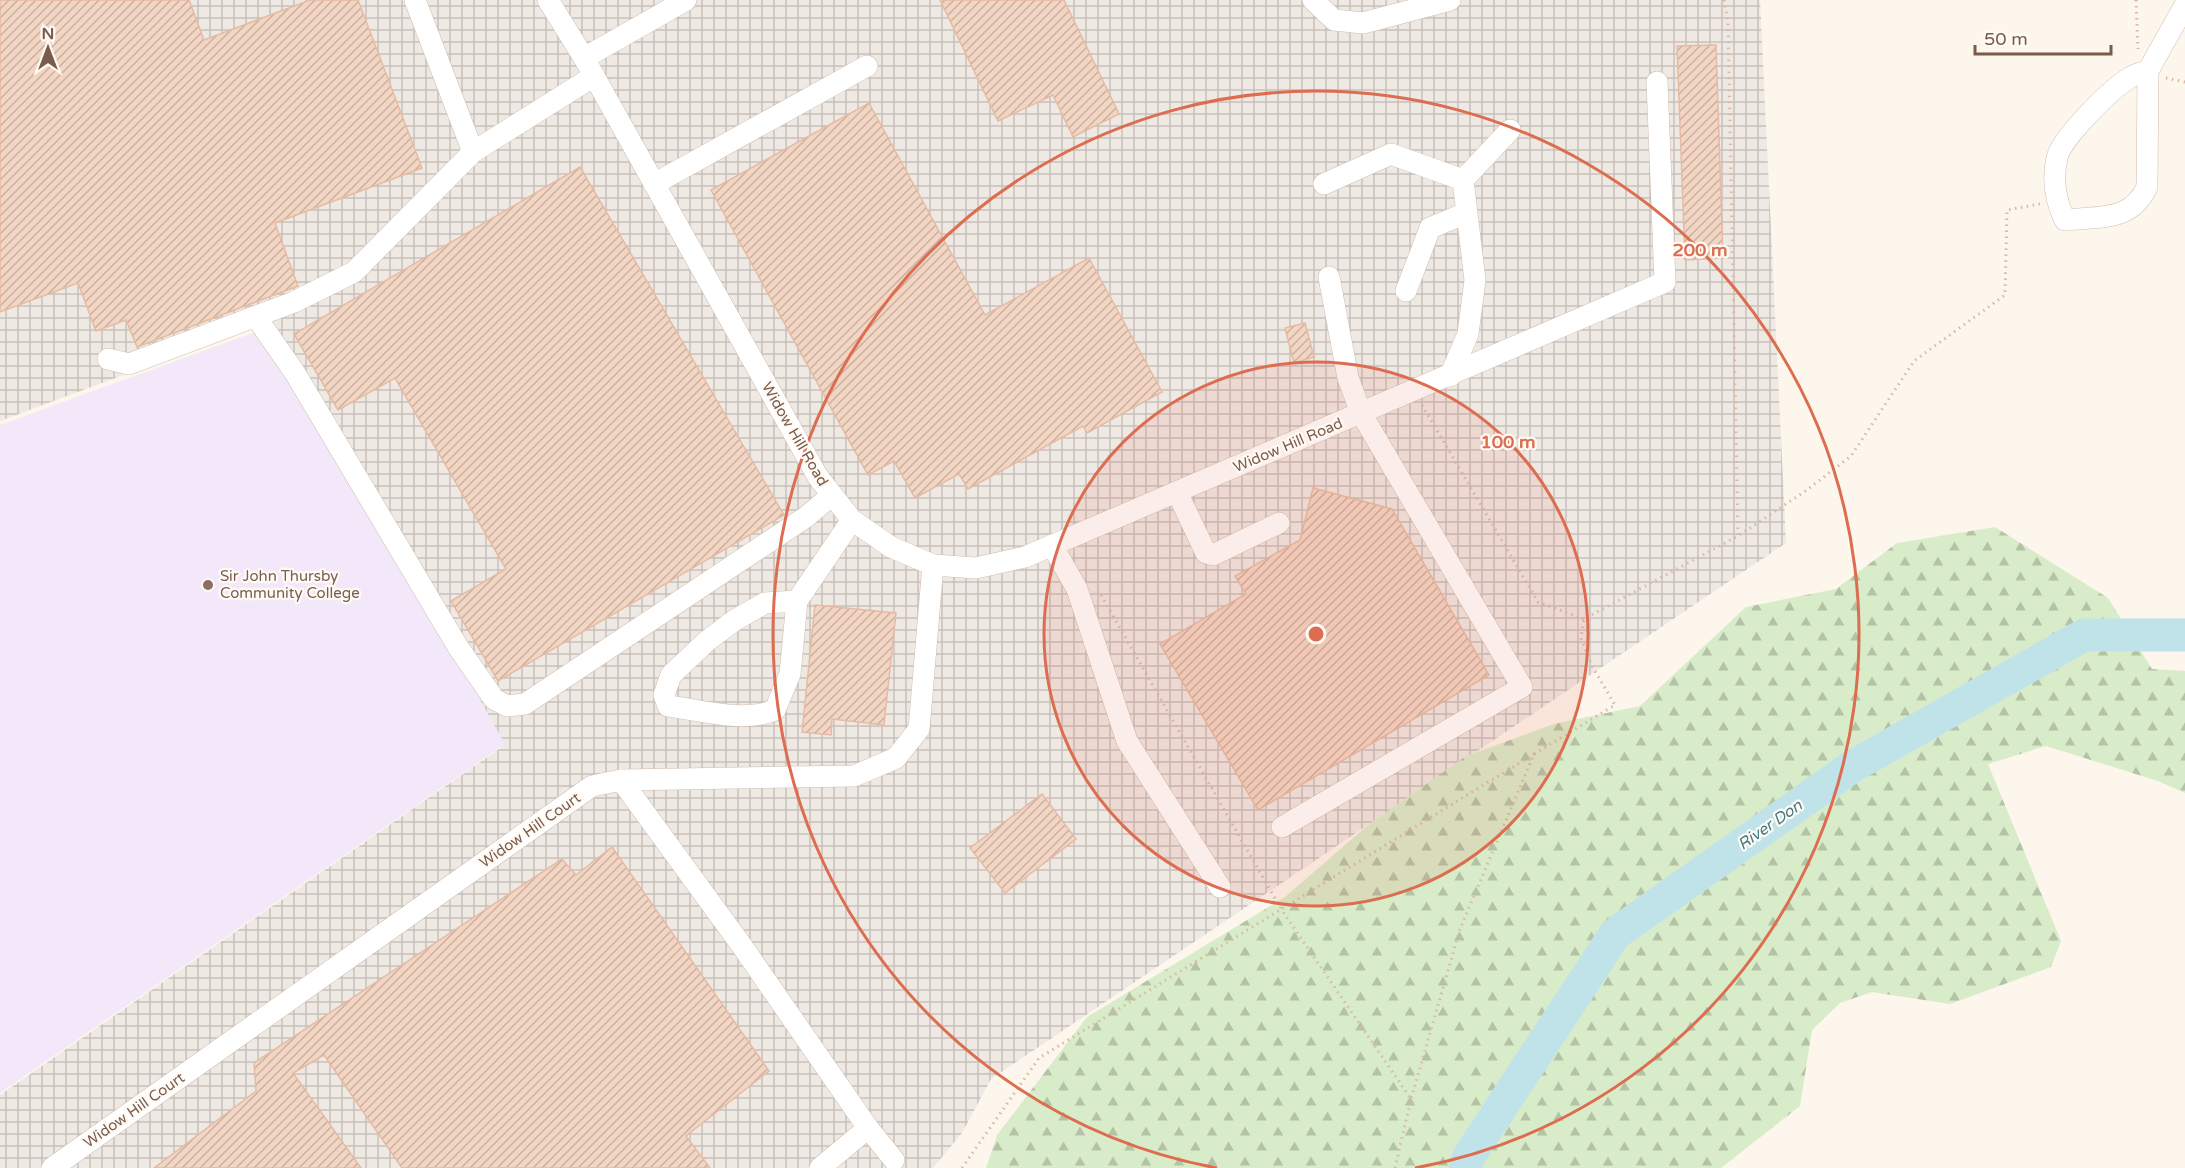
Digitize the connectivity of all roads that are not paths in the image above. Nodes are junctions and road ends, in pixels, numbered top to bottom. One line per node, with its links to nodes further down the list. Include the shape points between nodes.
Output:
1 (415, 0): 12 (street)
2 (548, 0): 8 (street, Widow Hill Road)
3 (686, 0): 8 (street)
4 (1313, 0): 5 (street, via 1334,20 1363,23)
5 (1450, 0)
6 (2185, 5): 9 (street)
7 (867, 66): 14 (street)
8 (589, 67): 12 (street); 14 (street, Widow Hill Road)
9 (2144, 72): 9 (street, via 2147,187 2140,202 2123,213 2066,219 2055,201 2057,156 2064,141 2117,87)
10 (1657, 82): 21 (street, Widow Hill Road, via 1665,282)
11 (1510, 130): 13 (street)
12 (473, 152): 19 (street, via 354,272)
13 (1463, 180): 15 (street, via 1391,154); 16 (street)
14 (654, 183): 24 (street, Widow Hill Road, via 818,477)
15 (1324, 184)
16 (1466, 213): 18 (street, via 1430,228); 21 (street, via 1475,280 1468,334)
17 (1329, 277): 22 (street, via 1348,378)
18 (1406, 291)
19 (256, 317): 20 (street, via 129,364); 24 (street, via 295,373 458,646 494,699 507,706 525,704 797,523)
20 (108, 359)
21 (1450, 376): 22 (street, Widow Hill Road)
22 (1361, 413): 23 (street, Widow Hill Road); 31 (street, via 1522,687)
23 (1177, 492): 26 (street, via 1206,553 1214,555); 27 (street, Widow Hill Road)
24 (832, 495): 25 (street, Widow Hill Road)
25 (852, 520): 28 (street, Widow Hill Road, via 891,547); 29 (street)
26 (1279, 524)
27 (1052, 545): 28 (street, Widow Hill Road, via 1025,557 976,568); 32 (street, via 1077,589 1127,741)
28 (933, 565): 30 (street, Widow Hill Court, via 919,729 896,758 854,776)
29 (796, 601): 29 (street, via 790,674 775,710 742,715 668,706 664,695 671,675 707,641 765,603)
30 (621, 780): 33 (street); 35 (street, Widow Hill Court, via 592,786)
31 (1282, 827)
32 (1220, 887)
33 (868, 1128): 34 (street); 36 (street)
34 (894, 1160)
35 (52, 1168)
36 (820, 1168)

